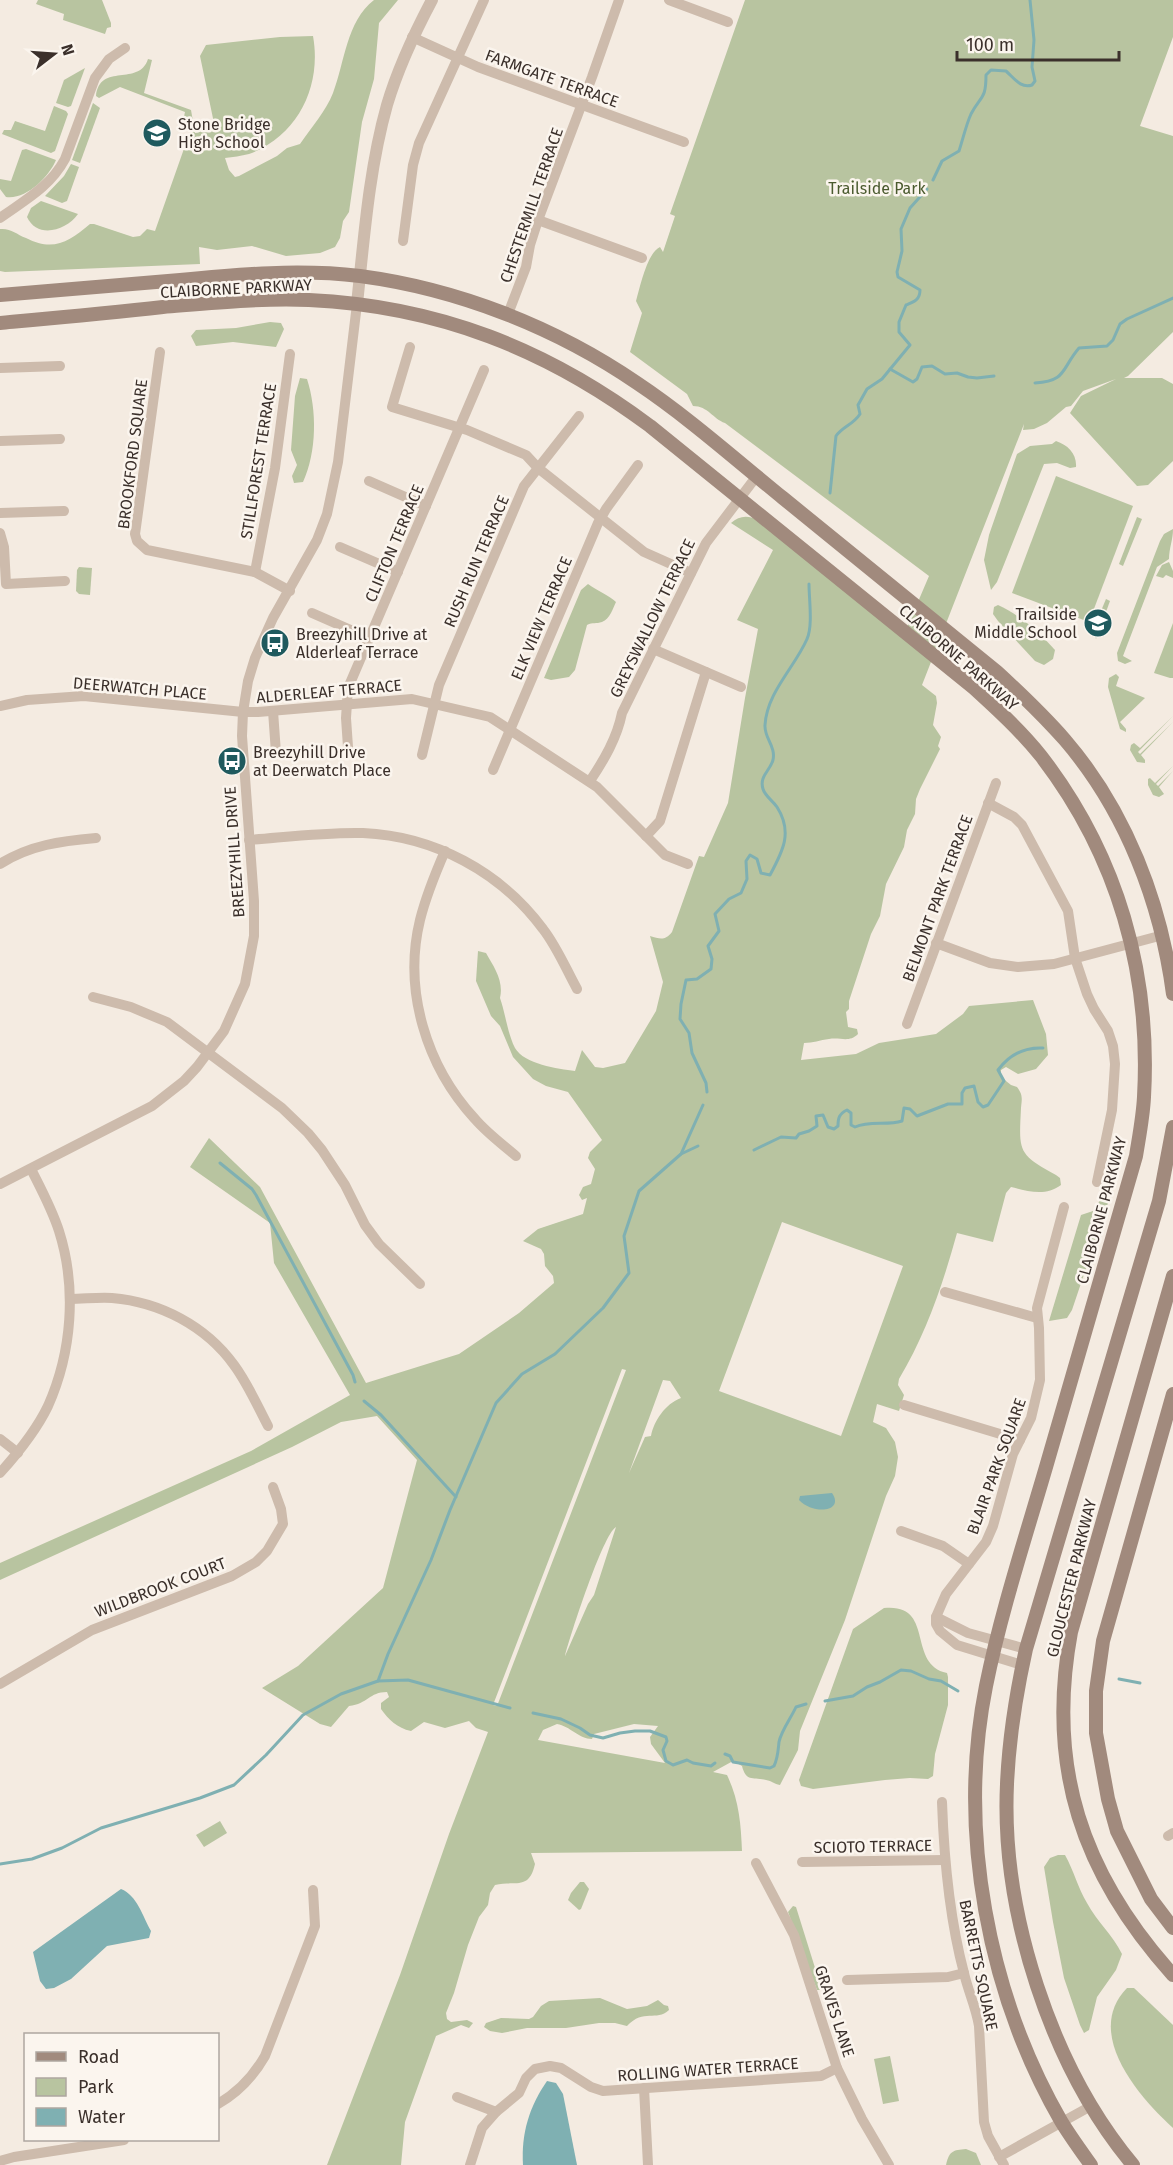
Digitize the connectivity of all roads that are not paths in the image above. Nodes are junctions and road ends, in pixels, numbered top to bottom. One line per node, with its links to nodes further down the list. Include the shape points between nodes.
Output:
1 (432, 0): 6 (street)
2 (484, 0): 8 (street)
3 (619, 0): 9 (street, CHESTERMILL TERRACE)
4 (669, 0): 5 (street)
5 (728, 22)
6 (412, 37): 8 (street, FARMGATE TERRACE); 15 (street, via 387,104 379,140)
7 (125, 48): 11 (street, via 109,59 95,78 59,171 40,191)
8 (457, 58): 9 (street, FARMGATE TERRACE); 13 (street, via 419,143)
9 (581, 104): 10 (street, FARMGATE TERRACE); 12 (street, CHESTERMILL TERRACE)
10 (684, 142)
11 (0, 218)
12 (538, 220): 14 (street); 18 (street, CHESTERMILL TERRACE)
13 (403, 241)
14 (642, 258)
15 (360, 276): 16 (main road, CLAIBORNE PARKWAY, via 267,273); 17 (street); 18 (main road, CLAIBORNE PARKWAY, via 424,288)
16 (0, 295)
17 (357, 304): 19 (main road, CLAIBORNE PARKWAY, via 245,301); 34 (main road, CLAIBORNE PARKWAY, via 433,318 538,355 618,402); 45 (street, BREEZYHILL DRIVE, via 327,514)
18 (508, 314): 32 (main road, CLAIBORNE PARKWAY, via 573,344 640,384)
19 (0, 323)
20 (410, 347): 27 (street, via 392,407)
21 (160, 352): 41 (street, BROOKFORD SQUARE, via 137,541 147,550)
22 (290, 354): 41 (street, STILLFOREST TERRACE, via 275,468)
23 (60, 366): 24 (street)
24 (0, 368)
25 (484, 370): 27 (street, CLIFTON TERRACE)
26 (579, 416): 31 (street, RUSH RUN TERRACE)
27 (459, 427): 31 (street, via 526,455); 35 (street, CLIFTON TERRACE)
28 (60, 439): 29 (street)
29 (0, 441)
30 (638, 465): 38 (street, ELK VIEW TERRACE)
31 (538, 468): 38 (street); 51 (street, RUSH RUN TERRACE, via 525,486 439,685)
32 (756, 477): 34 (street, GREYSWALLOW TERRACE); 70 (main road, CLAIBORNE PARKWAY, via 997,672 1059,733 1114,812 1148,886)
33 (369, 481): 35 (street)
34 (740, 498): 43 (street, GREYSWALLOW TERRACE, via 706,543); 71 (main road, CLAIBORNE PARKWAY, via 974,688 1040,755 1080,814 1105,865)
35 (426, 506): 42 (street, CLIFTON TERRACE)
36 (64, 511): 37 (street)
37 (0, 513)
38 (601, 518): 43 (street, via 644,552); 56 (street, ELK VIEW TERRACE)
39 (0, 533): 44 (street, via 6,584)
40 (340, 547): 42 (street)
41 (255, 572): 45 (street, BROOKFORD SQUARE)
42 (398, 572): 47 (street, CLIFTON TERRACE)
43 (691, 573): 48 (street, GREYSWALLOW TERRACE)
44 (65, 581)
45 (290, 591): 55 (street, BREEZYHILL DRIVE, via 255,658)
46 (312, 613): 47 (street)
47 (369, 638): 53 (street, CLIFTON TERRACE, via 348,688)
48 (653, 649): 49 (street); 61 (street, GREYSWALLOW TERRACE, via 622,713 618,730)
49 (706, 672): 50 (street); 64 (street, via 660,821)
50 (741, 687)
51 (435, 703): 53 (street, ALDERLEAF TERRACE, via 412,699); 56 (street, ALDERLEAF TERRACE, via 490,717); 59 (street, RUSH RUN TERRACE)
52 (0, 705): 55 (street, DEERWATCH PLACE, via 84,696)
53 (347, 705): 54 (street, ALDERLEAF TERRACE); 57 (street, CLIFTON TERRACE)
54 (273, 711): 55 (street, ALDERLEAF TERRACE); 58 (street)
55 (243, 712): 66 (street, BREEZYHILL DRIVE)
56 (509, 729): 60 (street, ELK VIEW TERRACE); 61 (street, ALDERLEAF TERRACE)
57 (348, 747)
58 (276, 753)
59 (422, 755)
60 (493, 770)
61 (590, 782): 64 (street, ALDERLEAF TERRACE)
62 (996, 783): 63 (street, BELMONT PARK TERRACE)
63 (988, 803): 72 (street, BELMONT PARK TERRACE); 73 (street, via 1022,825 1068,911)
64 (646, 836): 69 (street, ALDERLEAF TERRACE, via 665,855)
65 (96, 838): 68 (street, via 48,844)
66 (249, 840): 67 (street, via 366,833 406,839); 78 (street, BREEZYHILL DRIVE, via 255,914 251,959 236,1008)
67 (445, 851): 74 (street, via 489,876 526,908 555,947); 80 (street, via 419,922 414,965 419,1012 425,1036 446,1082 476,1120)
68 (0, 864)
69 (688, 864)
70 (1163, 934): 71 (street); 75 (main road, CLAIBORNE PARKWAY)
71 (1132, 942): 73 (street); 101 (main road, CLAIBORNE PARKWAY, via 1141,984 1145,1036 1144,1099 1136,1156)
72 (936, 943): 73 (street, via 990,963 1018,967); 77 (street, BELMONT PARK TERRACE)
73 (1076, 958): 82 (street, via 1090,1002 1108,1031 1115,1064 1112,1110)
74 (577, 989)
75 (1173, 994)
76 (93, 997): 78 (street, via 155,1016)
77 (907, 1024)
78 (209, 1053): 81 (street, BREEZYHILL DRIVE, via 184,1081 152,1106); 86 (street, via 282,1108 308,1133 335,1168 370,1231)
79 (1173, 1127): 102 (main road, via 1159,1201)
80 (516, 1156)
81 (31, 1169): 83 (street, BREEZYHILL DRIVE); 88 (street, via 60,1234)
82 (1097, 1182)
83 (0, 1184)
84 (1064, 1207): 89 (street, BLAIR PARK SQUARE)
85 (1173, 1276): 113 (main road, GLOUCESTER PARKWAY, via 1071,1632 1064,1700 1064,1749 1088,1844 1118,1905 1144,1943)
86 (420, 1284)
87 (945, 1292): 89 (street)
88 (70, 1299): 92 (street, via 134,1301 179,1316 206,1335 233,1363); 95 (street, via 66,1345 48,1406)
89 (1037, 1318): 94 (street, BLAIR PARK SQUARE, via 1040,1380 1031,1418)
90 (1173, 1394): 111 (main road, via 1103,1641 1096,1691 1096,1733 1107,1799 1117,1831 1151,1899)
91 (904, 1406): 94 (street)
92 (268, 1426)
93 (0, 1439): 95 (street)
94 (1020, 1440): 99 (street, BLAIR PARK SQUARE, via 993,1526)
95 (18, 1453): 96 (street)
96 (0, 1473)
97 (273, 1487): 105 (street, WILDBROOK COURT, via 283,1524 256,1562 232,1576 92,1630)
98 (901, 1531): 99 (street, via 943,1546)
99 (969, 1564): 100 (street, BLAIR PARK SQUARE, via 945,1594)
100 (936, 1617): 101 (street, via 962,1631); 103 (street, via 945,1637)
101 (997, 1642): 102 (street); 103 (main road, CLAIBORNE PARKWAY)
102 (1026, 1649): 104 (main road)
103 (993, 1657): 104 (street); 121 (main road, CLAIBORNE PARKWAY, via 978,1752 975,1836 983,1905 1004,1986 1030,2061)
104 (1022, 1665): 119 (main road, via 1007,1786 1015,1903 1049,2019)
105 (0, 1684)
106 (942, 1802): 107 (street, BARRETTS SQUARE)
107 (944, 1860): 108 (street, SCIOTO TERRACE); 112 (street, BARRETTS SQUARE)
108 (802, 1862)
109 (756, 1863): 115 (street, GRAVES LANE, via 794,1935)
110 (313, 1890): 118 (street, via 315,1926 265,2056 245,2084)
111 (1173, 1928)
112 (964, 1973): 114 (street, via 948,1977); 124 (street, BARRETTS SQUARE, via 979,2026 984,2122)
113 (1173, 1975)
114 (846, 1980)
115 (837, 2068): 116 (street, ROLLING WATER TERRACE, via 821,2076); 127 (street, GRAVES LANE)
116 (644, 2088): 120 (street, ROLLING WATER TERRACE, via 603,2091 550,2066 535,2069 519,2093); 126 (street)
117 (457, 2097): 120 (street)
118 (219, 2103)
119 (1091, 2106): 121 (street); 129 (main road)
120 (496, 2112): 125 (street, ROLLING WATER TERRACE, via 482,2128)
121 (1062, 2122): 124 (street); 128 (main road, CLAIBORNE PARKWAY)
122 (112, 2141): 123 (street)
123 (0, 2161)
124 (1002, 2161)
125 (470, 2165)
126 (648, 2165)
127 (890, 2165)
128 (1091, 2165)
129 (1133, 2165)

